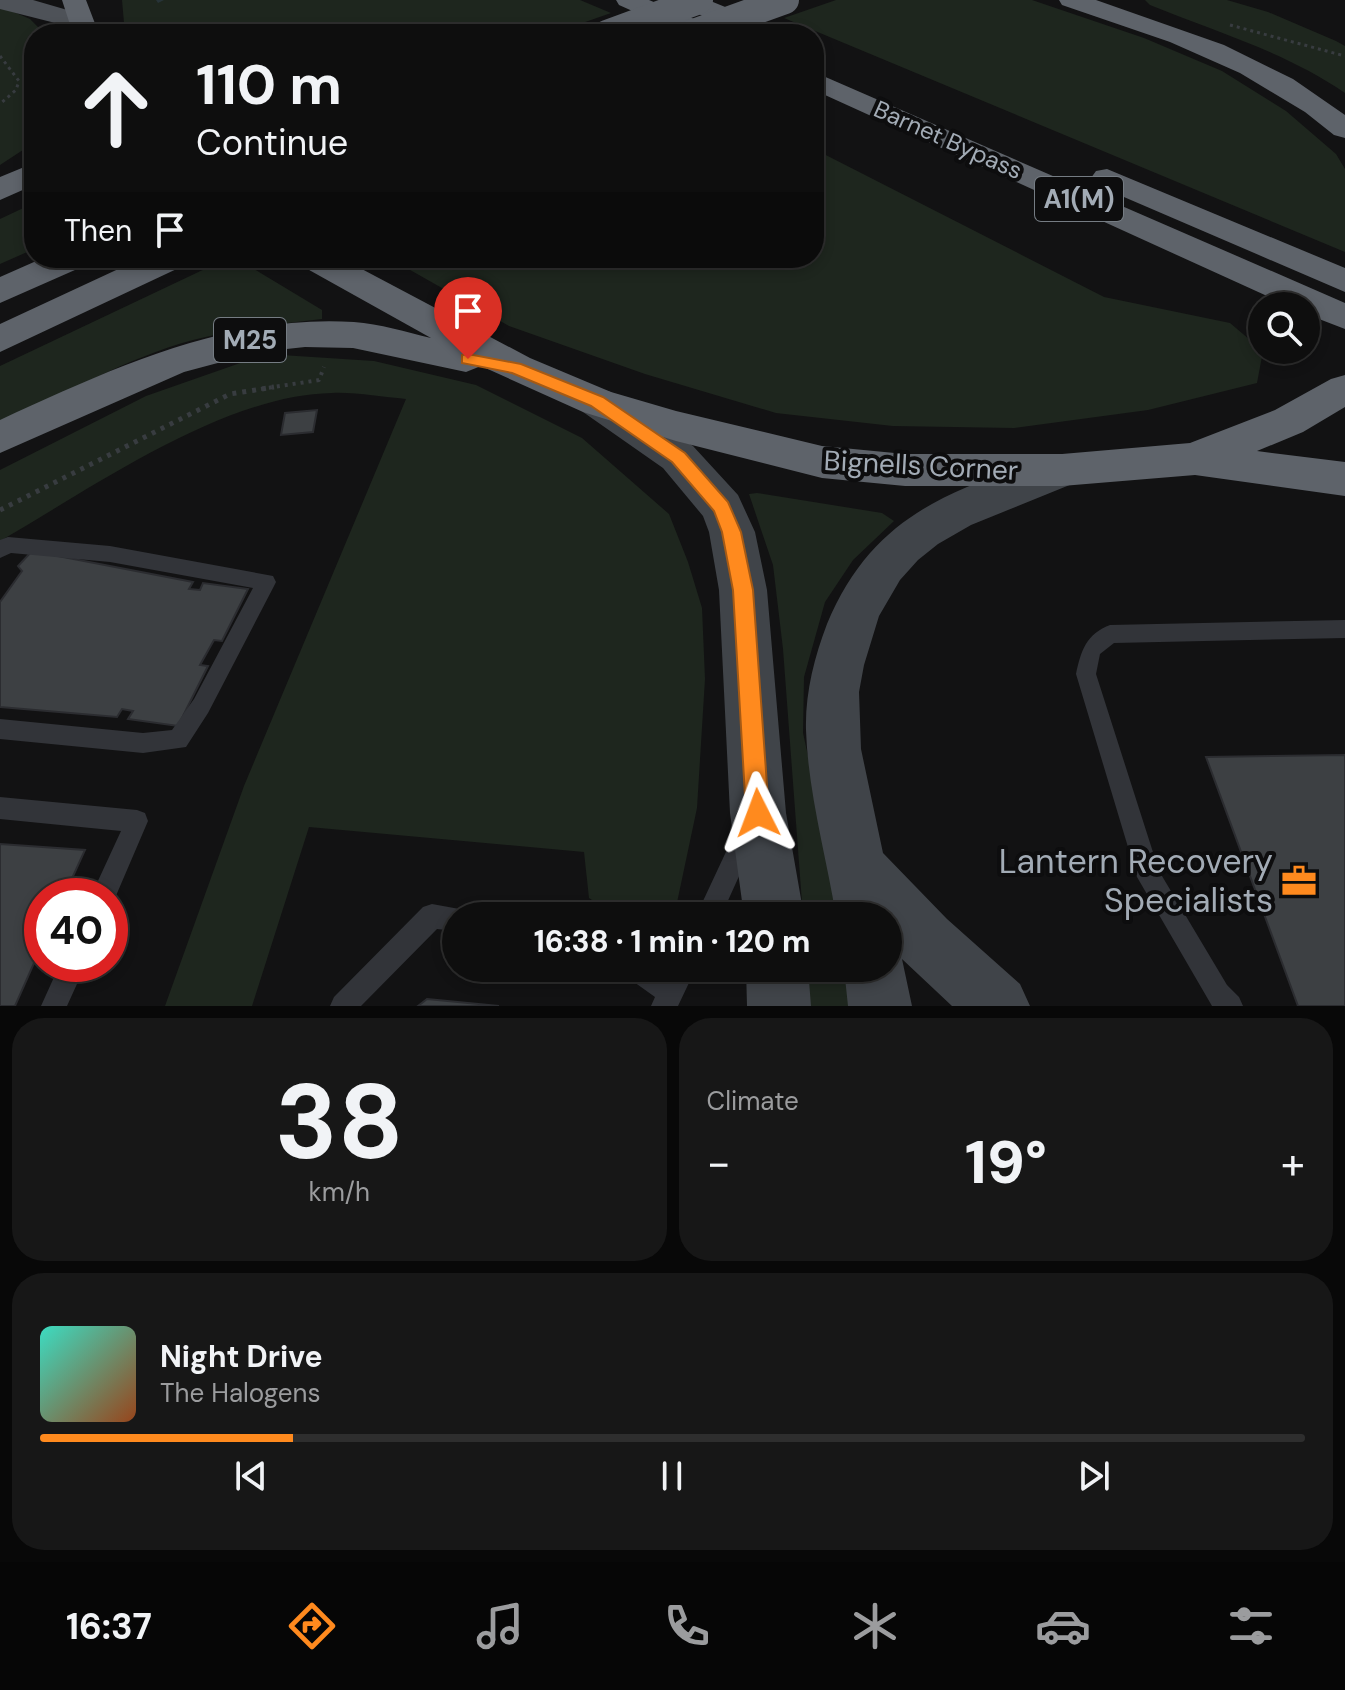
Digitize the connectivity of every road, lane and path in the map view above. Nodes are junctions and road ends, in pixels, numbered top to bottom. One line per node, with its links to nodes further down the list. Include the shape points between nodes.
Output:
1 (628, 0): 11 (highway)
2 (686, 0): 13 (highway)
3 (699, 0): 10 (highway, bridge)
4 (785, 0): 12 (highway, bridge)
5 (1071, 0): 14 (highway)
6 (1110, 0): 14 (highway)
7 (0, 2): 8 (main road)
8 (80, 18)
9 (1220, 22): 16 (path)
10 (634, 24)
11 (684, 24)
12 (719, 24)
13 (744, 24)
14 (1152, 26): 20 (highway, via 1250,67)
15 (0, 56): 19 (path, via 19,81)
16 (1345, 56)
17 (824, 57): 26 (highway, Barnet Bypass / A1(M))
18 (824, 84): 28 (highway, Barnet Bypass / A1(M))
19 (0, 104)
20 (1345, 129)
21 (24, 177): 22 (highway)
22 (0, 190)
23 (50, 268): 27 (highway)
24 (150, 268): 29 (highway)
25 (332, 268): 30 (highway, Bignells Corner)
26 (1345, 281)
27 (0, 291)
28 (1345, 317)
29 (0, 339)
30 (516, 368): 33 (highway, Bignells Corner); 34 (highway, M25, via 354,335 273,336 191,354 137,373)
31 (319, 380): 38 (path, via 230,394)
32 (1340, 393): 35 (highway, Bignells Corner, via 1289,421)
33 (597, 402): 36 (highway, Bignells Corner, via 822,462 905,470); 43 (street, Bignells Corner, via 678,457 722,507 732,532 743,590)
34 (0, 438)
35 (1194, 459): 36 (highway, Bignells Corner); 37 (highway)
36 (1062, 470): 45 (street, Bignells Corner, via 922,531 882,569 860,600 841,657 832,717)
37 (1345, 479)
38 (0, 510)
39 (0, 550): 41 (lane, via 8,545 110,554 266,582 178,740 143,743)
40 (1345, 629): 59 (lane, via 1110,634 1091,649 1086,674 1149,877)
41 (0, 729)
42 (0, 808): 44 (lane, via 137,821)
43 (758, 813): 46 (lane); 47 (street, Bignells Corner)
44 (111, 878)
45 (862, 893): 58 (street, via 926,940)
46 (714, 902)
47 (772, 902)
48 (442, 917): 55 (lane, via 432,916)
49 (65, 982): 54 (lane)
50 (650, 982): 53 (lane)
51 (778, 982): 56 (street)
52 (877, 982): 57 (street)
53 (668, 1000)
54 (54, 1006)
55 (343, 1006)
56 (779, 1006)
57 (880, 1006)
58 (998, 1006)
59 (1230, 1006)

